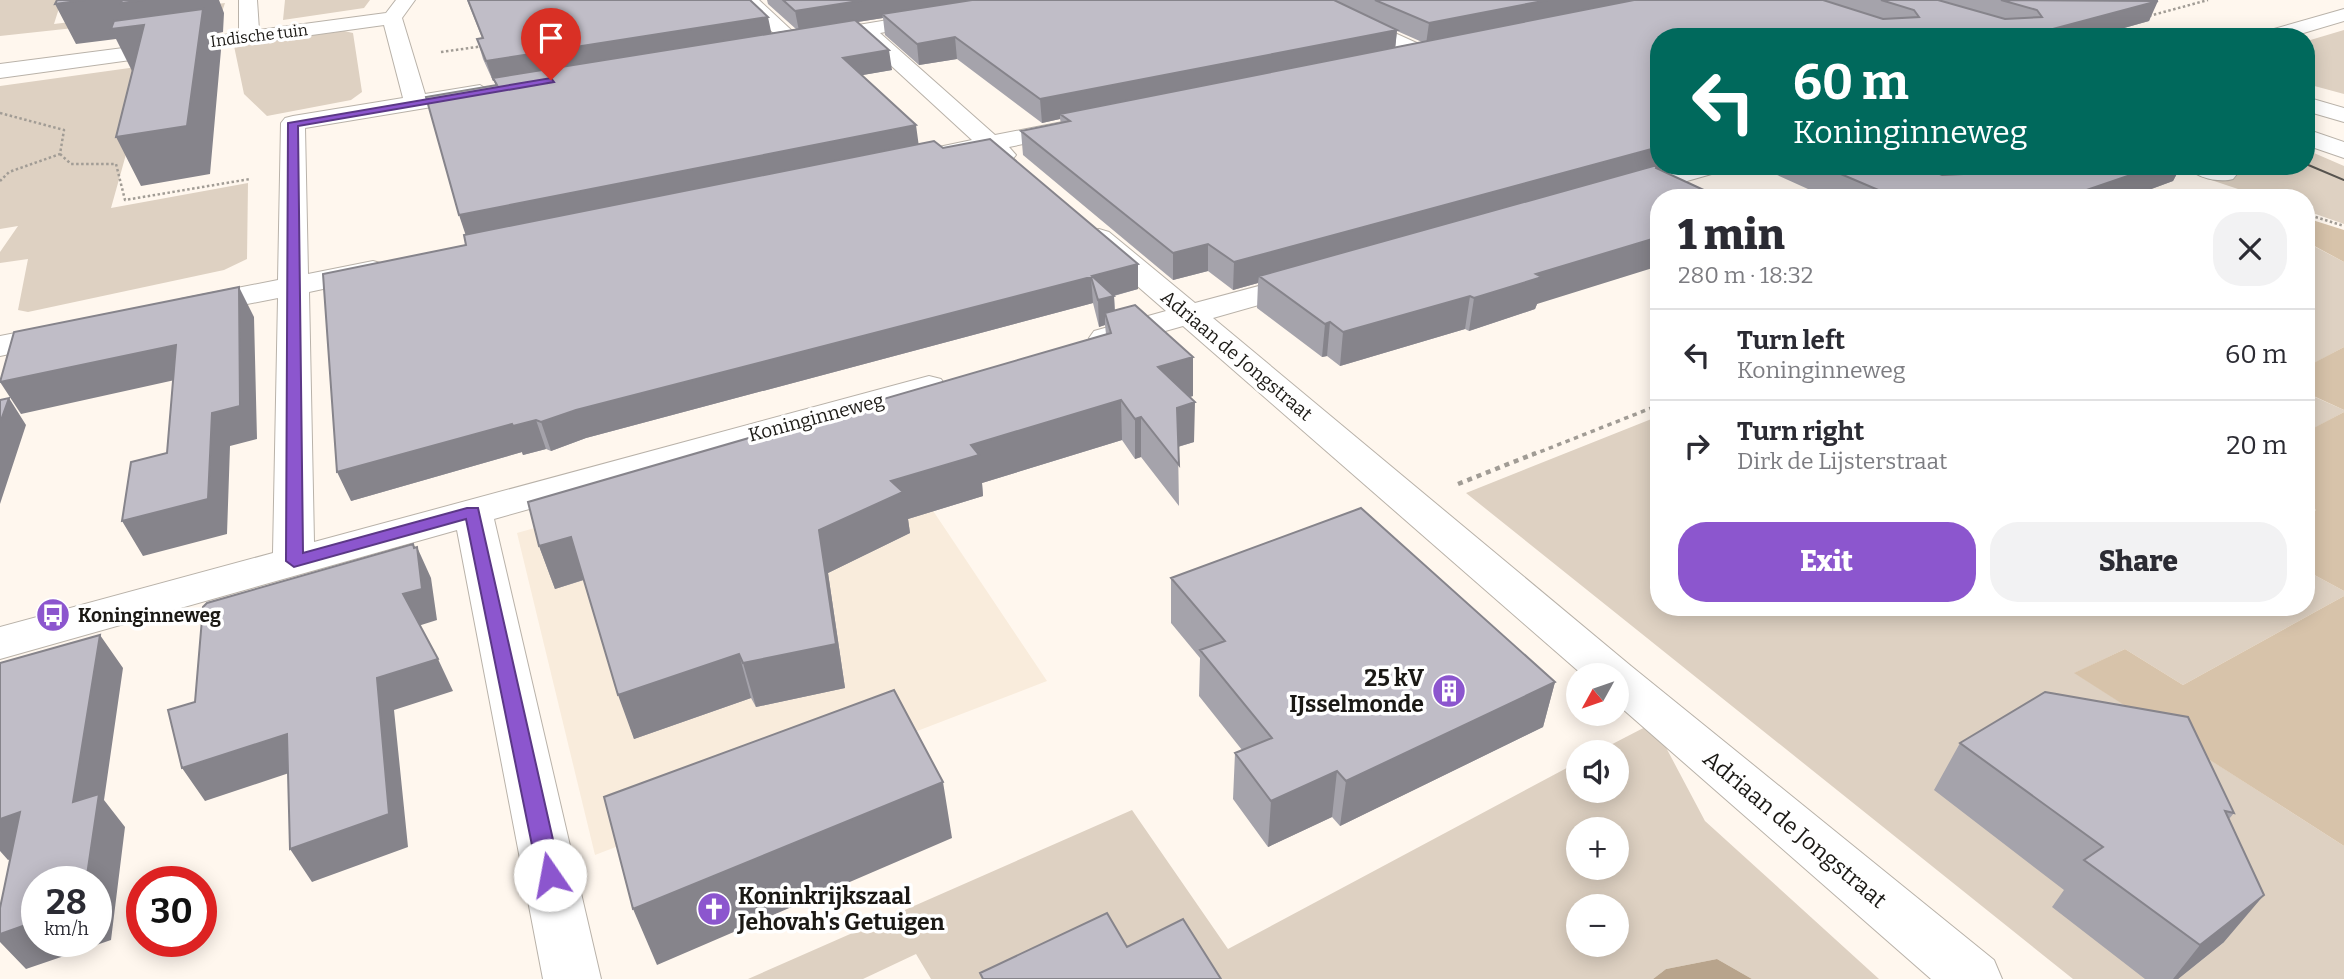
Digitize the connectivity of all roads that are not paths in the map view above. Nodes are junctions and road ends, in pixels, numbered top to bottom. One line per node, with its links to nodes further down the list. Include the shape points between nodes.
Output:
1 (248, 0): 10 (street)
2 (405, 0): 7 (street)
3 (748, 0): 11 (street)
4 (1306, 0): 14 (street)
5 (955, 15): 9 (street)
6 (2344, 15): 8 (street)
7 (392, 18): 10 (street, Indische tuin); 18 (street)
8 (2298, 28)
9 (864, 30): 11 (street); 23 (street)
10 (249, 36): 16 (street, Indische tuin)
11 (793, 41): 12 (street)
12 (766, 45)
13 (1449, 47): 14 (street)
14 (1423, 53): 15 (street)
15 (1383, 62)
16 (0, 71)
17 (497, 89): 18 (street)
18 (416, 103): 32 (street, via 293,123)
19 (2315, 107): 20 (street)
20 (2344, 115)
21 (1091, 124): 23 (street)
22 (2315, 140): 24 (street)
23 (990, 144): 25 (street); 26 (street)
24 (2344, 151)
25 (923, 158)
26 (1021, 171)
27 (1681, 175): 28 (street)
28 (1593, 200)
29 (1074, 216): 34 (street, Adriaan de Jongstraat)
30 (402, 264): 32 (street)
31 (1339, 272): 34 (street)
32 (295, 285): 33 (street); 40 (street)
33 (174, 310)
34 (1189, 315): 37 (street); 42 (street, Adriaan de Jongstraat)
35 (80, 330): 36 (street)
36 (0, 346)
37 (1069, 348)
38 (962, 377): 39 (street, Koninginneweg)
39 (472, 512): 40 (street, Koninginneweg); 44 (street)
40 (294, 561): 41 (street, Koninginneweg)
41 (0, 643)
42 (1599, 663)
43 (1629, 689): 45 (street, Adriaan de Jongstraat)
44 (572, 979)
45 (1973, 979)

